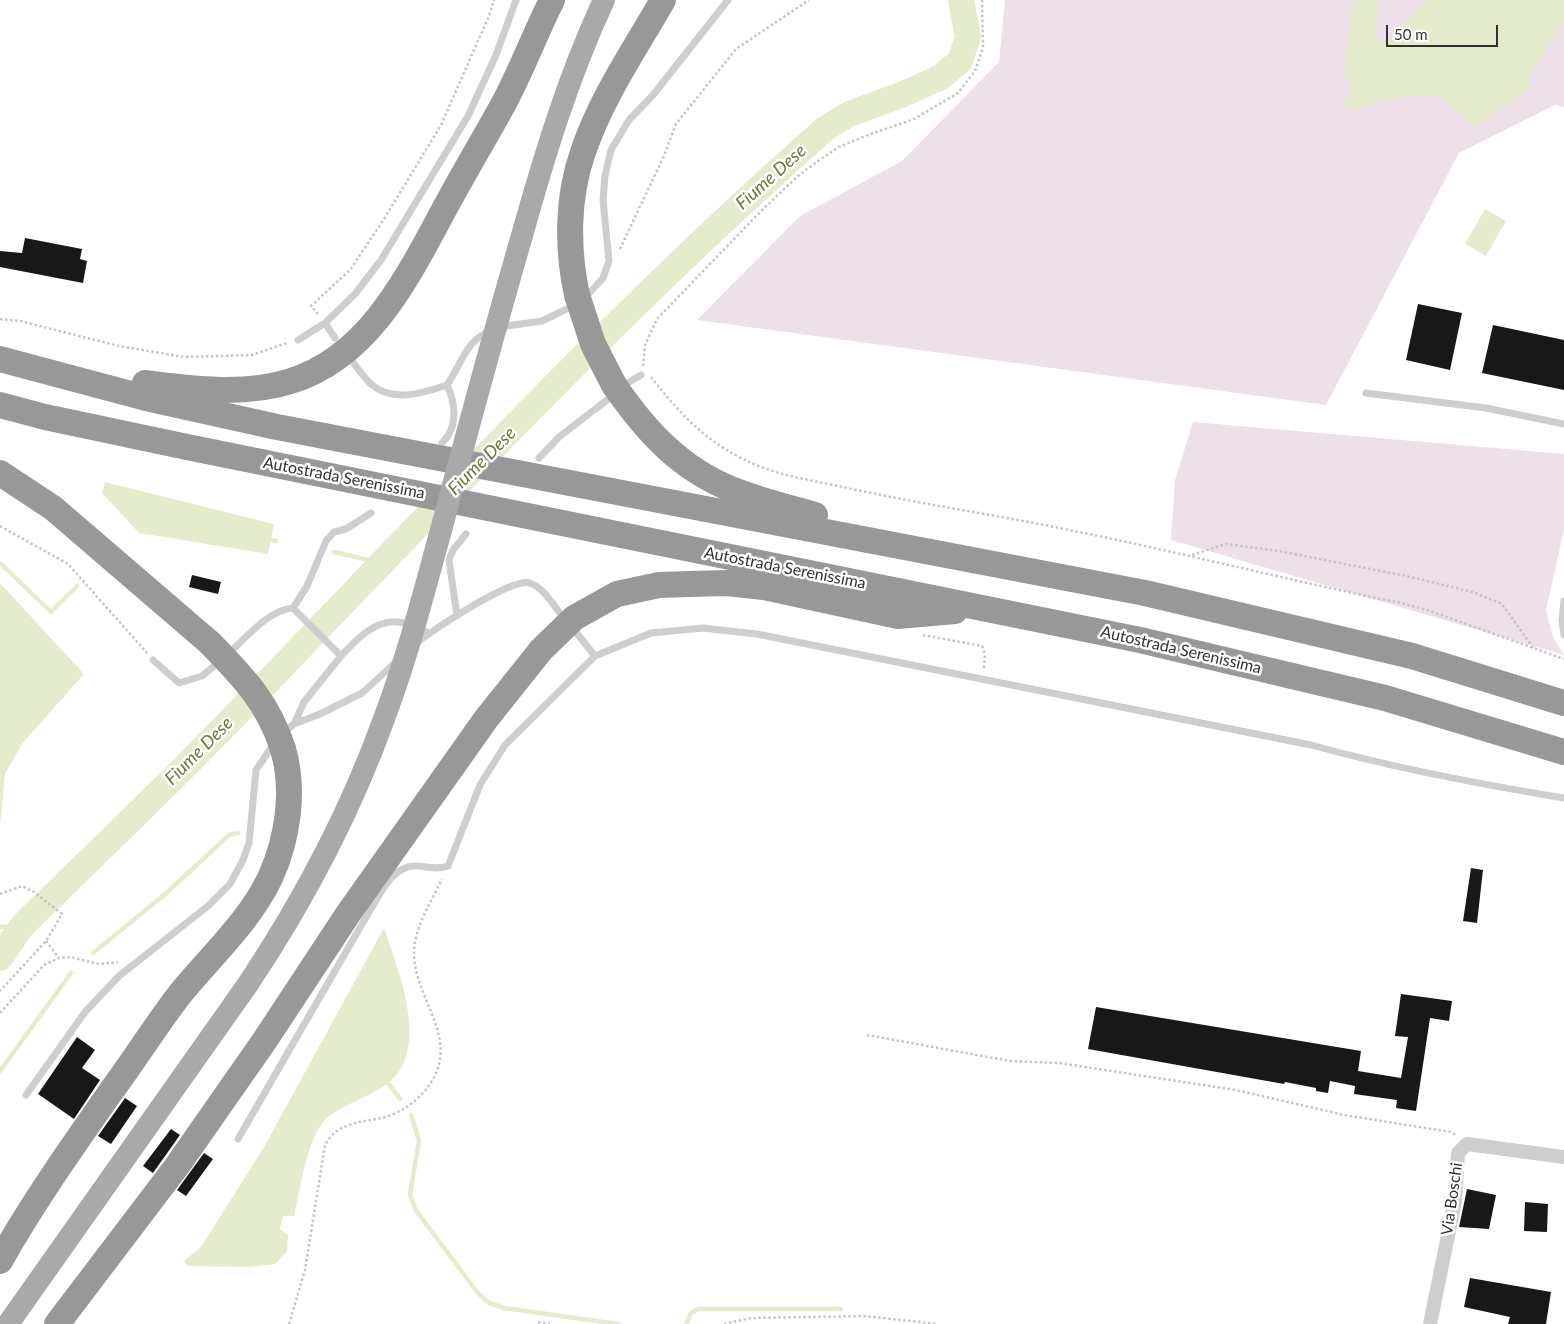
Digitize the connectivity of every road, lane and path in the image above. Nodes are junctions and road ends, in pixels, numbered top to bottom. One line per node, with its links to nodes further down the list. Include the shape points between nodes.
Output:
1 (494, 0): 11 (path, via 490,16 441,125 350,270 311,306)
2 (516, 0): 11 (lane, via 468,116 380,260 355,294)
3 (552, 0): 14 (highway, via 504,102 396,294 362,336 330,363 292,381 239,390 144,383 72,365)
4 (604, 0): 63 (main road, bridge, via 574,69 547,149 412,633 386,716 357,788 289,919 248,984)
5 (663, 0): 18 (highway, bridge, via 602,108 582,152 572,198 573,276 577,295 593,344)
6 (728, 0): 9 (lane, via 629,120 611,150 603,200)
7 (808, 0): 9 (path, via 736,49 676,124 625,240)
8 (982, 0): 16 (path, via 983,48 975,71 958,93 914,119 839,147 798,176 656,319 645,345)
9 (609, 261): 17 (lane, via 604,278 591,293 567,310 542,321 506,325 480,335 466,349)
10 (0, 319): 13 (path, via 20,321 118,346 184,357 252,355)
11 (325, 323): 12 (lane); 13 (lane)
12 (335, 338)
13 (298, 340)
14 (6, 360): 22 (highway, via 146,398 278,427)
15 (351, 360): 17 (lane, via 372,385 384,392 398,395 424,393)
16 (641, 375): 18 (lane); 28 (path, via 650,376 701,433 762,467 872,494)
17 (447, 385): 22 (lane, via 454,399 454,417 450,436)
18 (618, 388): 23 (lane); 29 (highway, via 638,419 659,442 695,471 731,489 821,517 930,540)
19 (1366, 393): 21 (lane, via 1486,408)
20 (0, 405): 32 (highway, Autostrada Serenissima, via 83,425)
21 (1564, 424)
22 (440, 451): 29 (highway, via 492,469)
23 (539, 458)
24 (0, 473): 61 (highway, bridge, via 53,508 210,643 251,685 276,726 287,765 289,796 278,857 269,879 245,917 179,995 39,1195)
25 (371, 513): 31 (lane, via 346,530 334,532 326,541 307,586)
26 (0, 526): 43 (path, via 68,564)
27 (466, 534): 33 (lane, via 449,560)
28 (1191, 555): 39 (path, via 1430,611); 39 (path, via 1226,544 1235,545 1406,576 1473,592 1502,604)
29 (994, 563): 45 (highway, via 1145,593 1412,656)
30 (1564, 601): 38 (lane)
31 (293, 608): 40 (lane); 43 (lane, via 273,615 202,676 179,683)
32 (984, 608): 47 (highway, Autostrada Serenissima, via 1140,640 1376,696); 64 (highway, via 898,616 764,587 726,583 659,585 617,594 574,618 541,650 486,719 348,914 177,1166)
33 (458, 616): 34 (lane, via 512,584 523,581 533,583 542,591); 36 (lane)
34 (562, 616)
35 (575, 631): 41 (lane)
36 (429, 632): 40 (lane, via 402,620 374,626); 46 (lane, via 362,693)
37 (919, 634): 44 (path, via 982,646 985,655)
38 (1564, 635)
39 (1534, 649): 42 (path)
40 (341, 656): 46 (lane, via 304,702)
41 (595, 656): 44 (lane, via 651,633 703,628 758,634); 49 (lane, via 505,745 480,785)
42 (1564, 659)
43 (153, 660)
44 (983, 681): 48 (lane, via 1311,745 1448,779)
45 (1564, 703)
46 (294, 724): 53 (lane, via 273,743 256,770 249,843 244,860 230,884 208,906)
47 (1564, 752)
48 (1564, 798)
49 (448, 866): 58 (lane, via 437,870 414,866 400,869 392,877); 65 (path, via 416,934 414,953 416,971 438,1031 438,1064 426,1090 405,1108 349,1125 336,1132 324,1145 305,1270)
50 (0, 894): 51 (path, via 22,886 62,914)
51 (46, 941): 52 (path); 54 (path)
52 (59, 958): 53 (path, via 70,957 98,964); 55 (path, via 44,965)
53 (137, 960): 57 (lane, via 85,1012)
54 (0, 990)
55 (0, 1013)
56 (868, 1035): 59 (path, via 1010,1061 1059,1063 1236,1090 1344,1115 1451,1132)
57 (26, 1095)
58 (238, 1139)
59 (1467, 1144): 60 (street, Via Boschi); 69 (street, Via Boschi, via 1458,1153 1454,1201)
60 (1564, 1157)
61 (0, 1261)
62 (538, 1322): 66 (path)
63 (8, 1324)
64 (57, 1324)
65 (289, 1324)
66 (550, 1324)
67 (724, 1324): 68 (path, via 751,1318 864,1316)
68 (938, 1324)
69 (1430, 1324)

